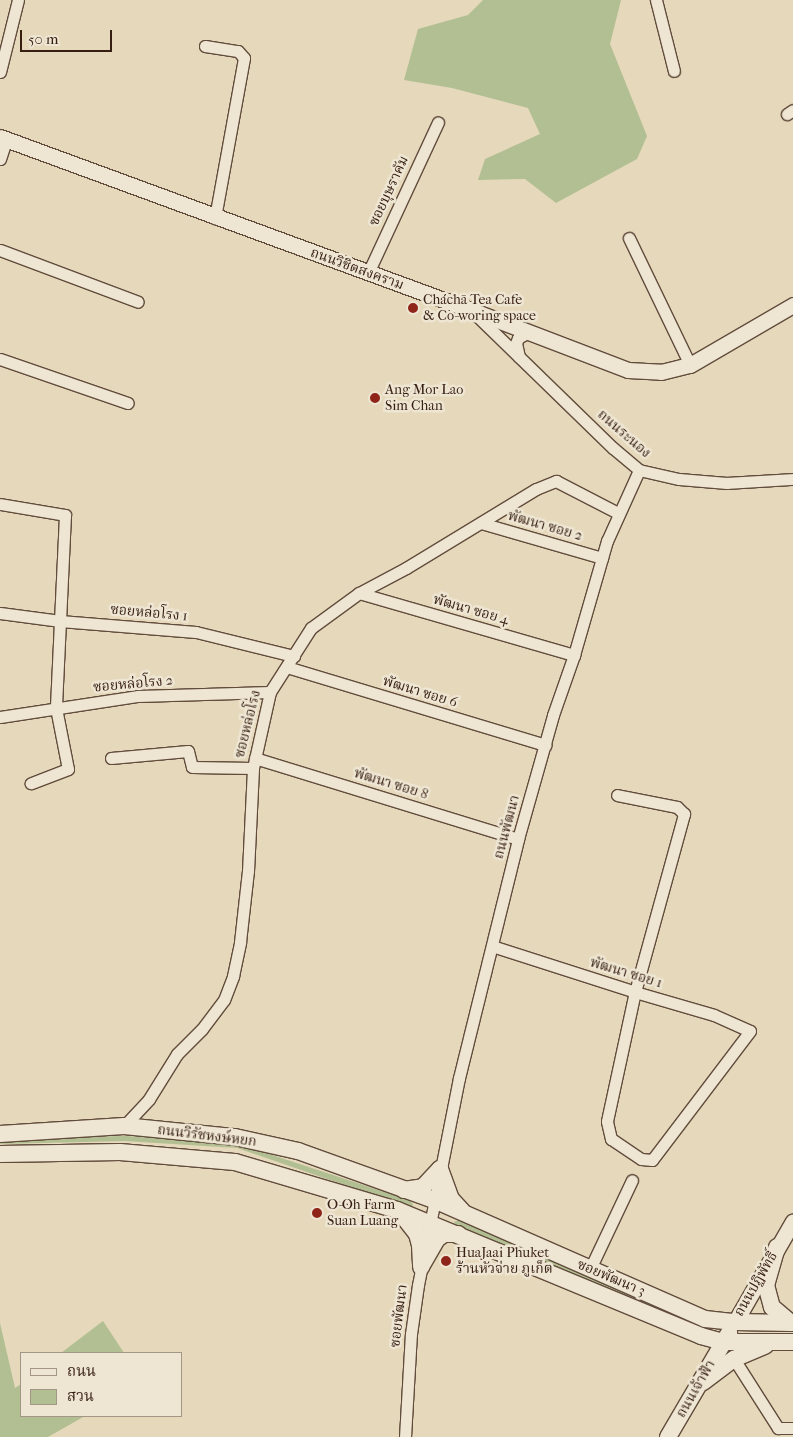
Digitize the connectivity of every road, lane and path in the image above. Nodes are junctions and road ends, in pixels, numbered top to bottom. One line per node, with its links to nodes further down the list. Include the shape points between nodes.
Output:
1 (18, 0): 3 (street)
2 (656, 0): 6 (street)
3 (4, 36): 5 (street)
4 (205, 46): 10 (street, via 238,52 244,58)
5 (0, 72)
6 (674, 72)
7 (438, 122): 13 (street, ซอยบุษราคัม)
8 (3, 138): 9 (street); 10 (street, ถนนวิชิตสงคราม)
9 (0, 159)
10 (215, 218): 13 (street, ถนนวิชิตสงคราม)
11 (629, 238): 20 (street)
12 (0, 250): 14 (street)
13 (368, 273): 16 (street, ถนนวิชิตสงคราม)
14 (138, 302)
15 (793, 305): 20 (street, ถนนวิชิตสงคราม)
16 (471, 310): 17 (street, ถนนวิชิตสงคราม); 18 (street, ถนนระนอง)
17 (529, 332): 18 (street, via 518,338); 20 (street, ถนนวิชิตสงคราม, via 628,370 661,372)
18 (519, 357): 22 (street, ถนนระนอง)
19 (0, 358): 21 (street)
20 (690, 364)
21 (128, 403)
22 (639, 470): 23 (street, ถนนระนอง, via 679,479 727,483); 25 (street, ถนนพัฒนา)
23 (793, 479)
24 (0, 504): 30 (street, via 64,515)
25 (618, 513): 26 (street, ซอยหล่อโรง, via 556,481 536,489); 27 (street, ถนนพัฒนา)
26 (481, 523): 27 (street, พัฒนา ซอย 2); 28 (street, ซอยหล่อโรง)
27 (602, 558): 31 (street, ถนนพัฒนา)
28 (359, 593): 31 (street, พัฒนา ซอย 4); 32 (street, ซอยหล่อโรง, via 311,628)
29 (0, 613): 30 (street, ซอยหล่อโรง 1)
30 (60, 621): 32 (street, ซอยหล่อโรง 1, via 196,632); 35 (street)
31 (574, 655): 37 (street, ถนนพัฒนา)
32 (294, 656): 33 (street, ซอยหล่อโรง)
33 (287, 667): 34 (street, ซอยหล่อโรง); 37 (street, พัฒนา ซอย 6)
34 (270, 692): 35 (street, ซอยหล่อโรง 2, via 138,696); 39 (street, ซอยหล่อโรง)
35 (56, 708): 36 (street, ซอยหล่อโรง 2); 40 (street, via 68,769)
36 (0, 718)
37 (546, 745): 42 (street, ถนนพัฒนา)
38 (111, 758): 39 (street, พัฒนา ซอย 8, via 188,751 192,768)
39 (254, 763): 42 (street, พัฒนา ซอย 8); 45 (street, ซอยหล่อโรง, via 248,871 233,976 224,1000 177,1054 149,1099)
40 (31, 783)
41 (617, 795): 44 (street, via 678,808 684,814)
42 (518, 839): 43 (street, ถนนพัฒนา)
43 (492, 946): 44 (street, พัฒนา ซอย 1); 48 (street, ถนนพัฒนา)
44 (635, 992): 44 (street, พัฒนา ซอย 1, via 714,1015 750,1031 652,1160 641,1159 611,1139 608,1120)
45 (124, 1126): 46 (main road, ถนนวิรัชหงษ์หยก); 50 (main road, ถนนวิรัชหงษ์หยก, via 235,1137 298,1151)
46 (0, 1134)
47 (0, 1154): 52 (main road, ถนนวิรัชหงษ์หยก, via 120,1152 234,1162)
48 (440, 1169): 50 (main road, via 423,1187); 51 (street, ถนนพัฒนา); 53 (main road, via 455,1206)
49 (632, 1180): 59 (street)
50 (404, 1190): 51 (main road, ถนนวิรัชหงษ์หยก)
51 (434, 1200): 53 (main road, ซอยพัฒนา 3); 55 (street, ซอยพัฒนา)
52 (397, 1210): 55 (main road, ถนนวิรัชหงษ์หยก); 58 (main road, via 417,1234)
53 (466, 1215): 59 (main road, ซอยพัฒนา 3)
54 (793, 1220): 57 (street, ถนนปฏิพัทธิ์)
55 (430, 1222): 56 (main road, ซอยพัฒนา 3); 58 (street, ซอยพัฒนา)
56 (459, 1234): 58 (main road, via 444,1234 437,1239); 62 (main road, ซอยพัฒนา 3, via 667,1323)
57 (778, 1247): 60 (street, ถนนปฏิพัทธิ์); 61 (main road, via 766,1285 772,1307)
58 (421, 1267): 67 (street, ซอยพัฒนา, via 411,1334)
59 (590, 1269): 60 (main road, ซอยพัฒนา 3, via 705,1319)
60 (735, 1322): 61 (main road, ซอยพัฒนา 3); 62 (main road, ถนนเจ้าฟ้า)
61 (792, 1323)
62 (723, 1342): 63 (main road, ซอยพัฒนา 3); 65 (main road, ถนนเจ้าฟ้า)
63 (785, 1342): 64 (main road)
64 (734, 1359): 65 (main road); 66 (street, via 778,1428)
65 (697, 1386): 68 (main road, ถนนเจ้าฟ้า)
66 (793, 1428)
67 (404, 1437)
68 (668, 1437)

